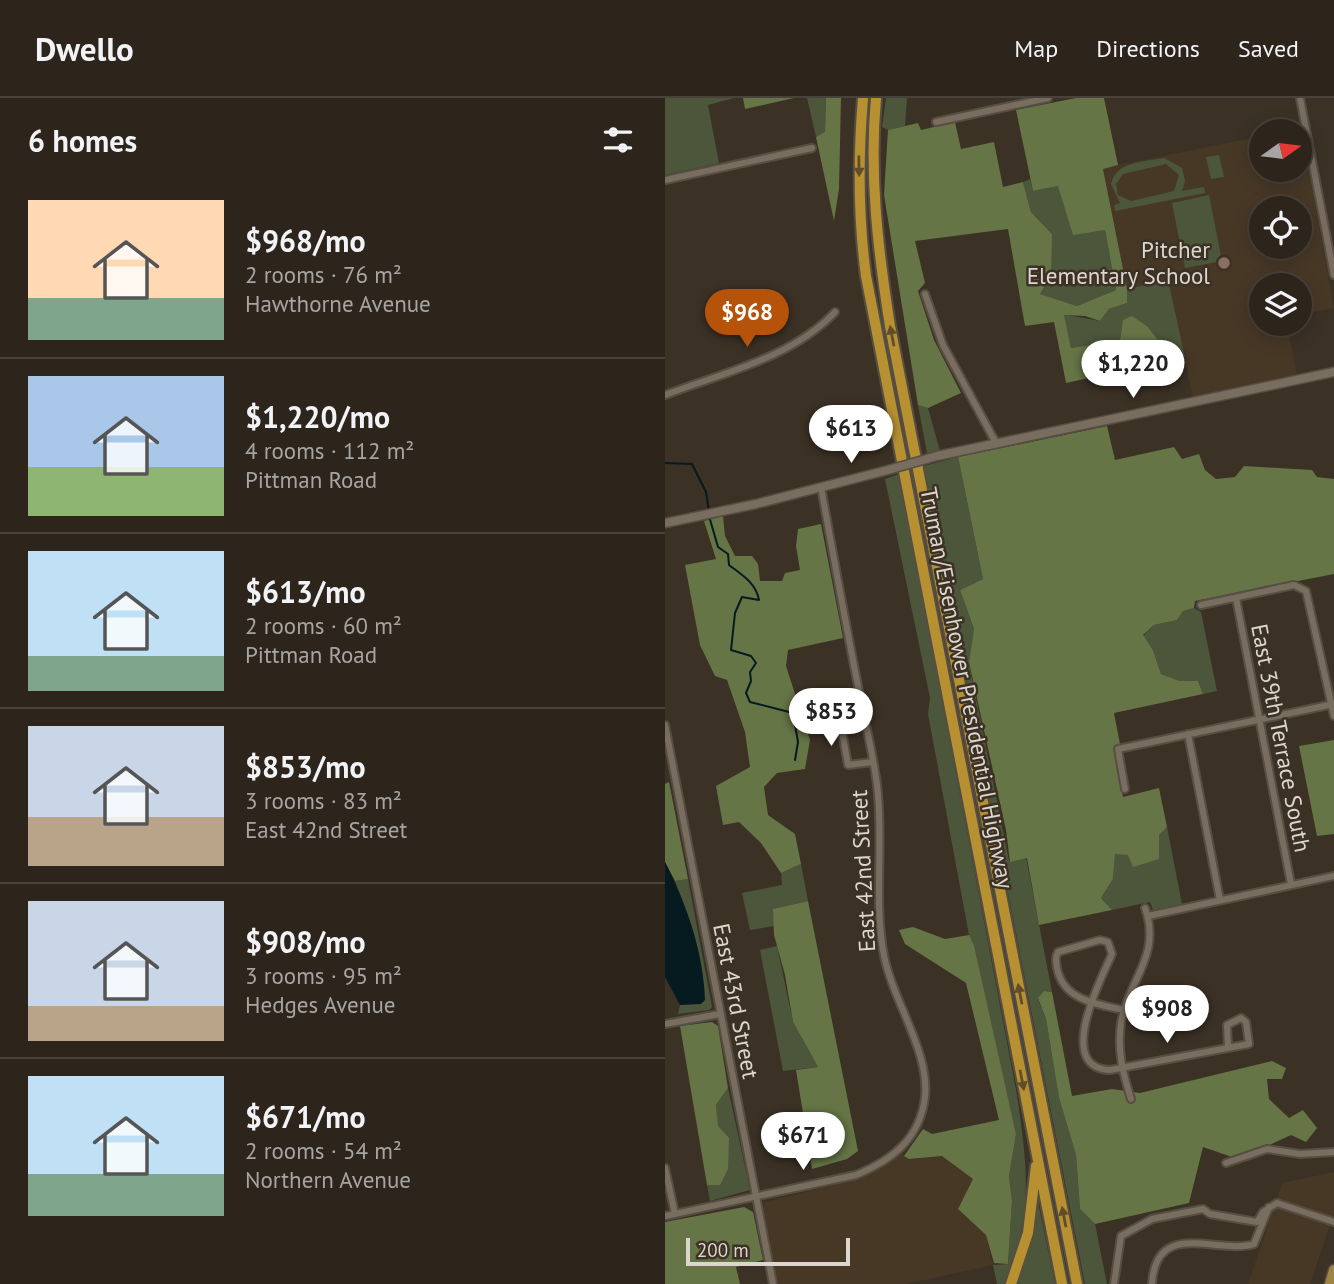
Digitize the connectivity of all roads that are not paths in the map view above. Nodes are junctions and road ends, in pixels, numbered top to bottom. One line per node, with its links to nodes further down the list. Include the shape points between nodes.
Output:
1 (863, 98): 39 (highway, Truman/Eisenhower Presidential Highway, one-way to 39, via 859,227 866,276)
2 (876, 98): 51 (highway, Truman/Eisenhower Presidential Highway, one-way to 2, via 890,326 872,165)
3 (1048, 98): 5 (street)
4 (1300, 98): 8 (street)
5 (936, 122)
6 (812, 148): 7 (street)
7 (665, 180)
8 (1334, 275)
9 (925, 295): 13 (street, via 943,345)
10 (835, 312): 12 (street, via 786,349)
11 (1334, 372): 13 (street)
12 (665, 395)
13 (996, 443): 14 (street, bridge)
14 (821, 487): 15 (street); 21 (street, East 42nd Street)
15 (665, 523)
16 (1236, 598): 17 (street); 18 (street, via 1303,588 1311,599); 20 (street, East 39th Terrace South)
17 (1201, 605)
18 (1333, 704): 19 (street); 20 (street)
19 (1334, 716)
20 (1261, 719): 23 (street); 27 (street, East 39th Terrace South)
21 (865, 720): 24 (street, East 42nd Street); 24 (street, via 841,726 848,765)
22 (665, 725): 33 (street, East 43rd Street)
23 (1188, 734): 25 (street, via 1118,749); 28 (street)
24 (873, 762): 42 (street, East 42nd Street, via 880,825 883,950 894,993 922,1062 925,1096 912,1135 884,1163 856,1175)
25 (1125, 789)
26 (1334, 876): 27 (street)
27 (1291, 884): 28 (street)
28 (1220, 900): 30 (street)
29 (1145, 908): 30 (street)
30 (1148, 916): 32 (street, via 1149,953)
31 (1092, 1001): 31 (street, via 1062,987 1056,961 1064,948 1100,940 1111,945 1112,954); 32 (street); 36 (street, via 1083,1023 1089,1059 1103,1069)
32 (1124, 1010): 36 (street)
33 (720, 1014): 34 (street); 42 (street, East 43rd Street)
34 (665, 1024)
35 (1228, 1046): 35 (street, via 1227,1025 1241,1018 1246,1022 1249,1044); 36 (street)
36 (1121, 1066): 37 (street)
37 (1131, 1099)
38 (1334, 1152): 40 (street, via 1300,1154 1267,1149)
39 (1037, 1153): 49 (highway, via 1028,1233); 50 (highway, Truman/Eisenhower Presidential Highway)
40 (1226, 1163)
41 (665, 1168): 44 (street)
42 (755, 1196): 44 (street, East 42nd Street); 48 (street, East 43rd Street)
43 (1270, 1206): 46 (street, via 1283,1204); 52 (street, via 1257,1222 1203,1209 1142,1222 1121,1236); 53 (street, via 1254,1244 1198,1243 1161,1252 1154,1263)
44 (675, 1214): 45 (street, East 42nd Street)
45 (665, 1216)
46 (1334, 1222)
47 (1334, 1270): 54 (main road)
48 (773, 1284)
49 (1011, 1284)
50 (1062, 1284)
51 (1077, 1284)
52 (1114, 1284)
53 (1152, 1284)
54 (1330, 1284)

